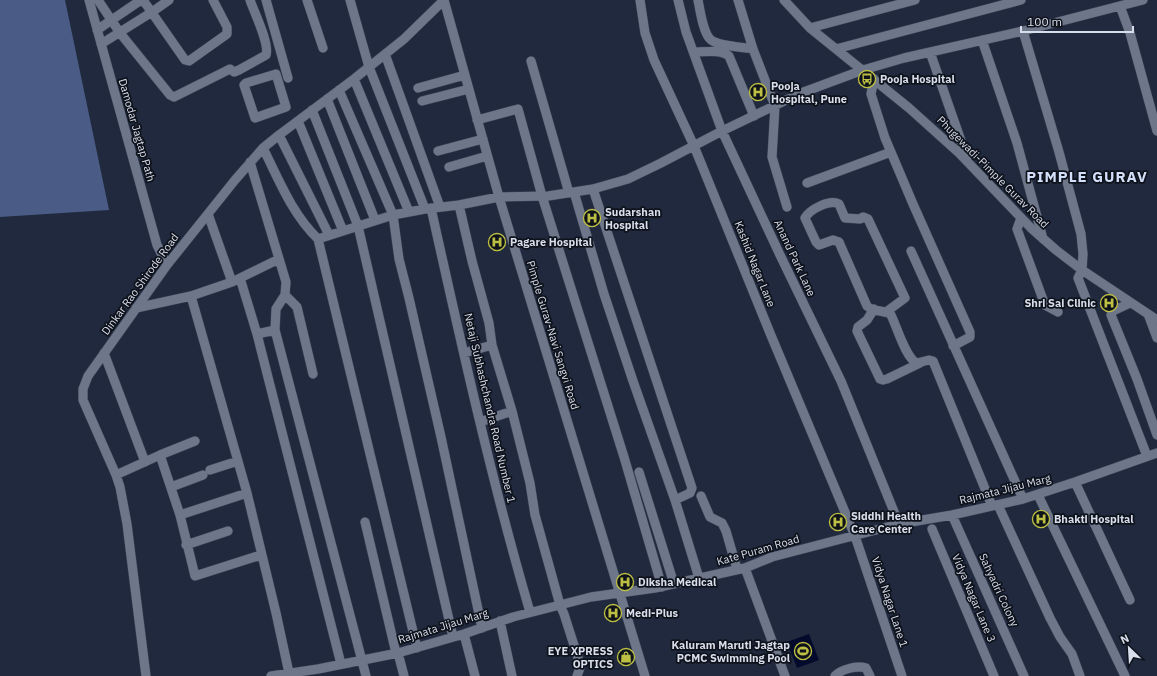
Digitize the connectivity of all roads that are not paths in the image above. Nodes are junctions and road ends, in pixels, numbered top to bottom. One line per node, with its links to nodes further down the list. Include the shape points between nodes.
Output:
1 (89, 0): 23 (street, Damodar Jagtap Path)
2 (98, 0): 21 (street)
3 (142, 0): 20 (street); 21 (street)
4 (168, 0): 20 (street)
5 (213, 0): 20 (street, via 227,27 227,34 189,61 185,60)
6 (250, 0): 25 (street, via 268,50 266,55 240,70 228,70 176,97 170,95)
7 (266, 0): 37 (street, via 287,74)
8 (308, 0): 28 (street)
9 (350, 0): 35 (street)
10 (444, 0): 33 (street, Dinkar Rao Shirode Road, via 404,39); 38 (street, Pimple Gurav-Navi Sangvi Road)
11 (640, 0): 55 (street, Kashid Nagar Lane, via 645,33 654,60)
12 (678, 0): 31 (street, Anand Park Lane)
13 (698, 0): 29 (street, via 710,40)
14 (738, 0): 29 (street)
15 (784, 0): 22 (street, Phugewadi-Pimple Gurav Road)
16 (915, 0): 22 (street)
17 (1021, 0): 30 (street)
18 (1144, 0): 19 (street)
19 (1120, 6): 24 (street); 52 (street)
20 (152, 12): 25 (street)
21 (111, 20): 23 (street); 25 (street)
22 (810, 28): 30 (street, Phugewadi-Pimple Gurav Road)
23 (97, 30): 27 (street, Damodar Jagtap Path)
24 (1023, 30): 26 (street); 84 (street, via 1081,234)
25 (120, 33): 27 (street)
26 (982, 40): 32 (street); 80 (street, via 1017,143)
27 (101, 44): 83 (street, Damodar Jagtap Path, via 157,245)
28 (323, 48)
29 (753, 49): 46 (street)
30 (836, 49): 36 (street, Phugewadi-Pimple Gurav Road)
31 (694, 52): 48 (street, via 720,52 729,56); 51 (street, Anand Park Lane)
32 (930, 52): 36 (street); 61 (street)
33 (384, 54): 35 (street, Dinkar Rao Shirode Road); 70 (street)
34 (531, 61): 65 (street)
35 (368, 67): 39 (street, Dinkar Rao Shirode Road); 70 (street)
36 (863, 70): 40 (street, Phugewadi-Pimple Gurav Road); 46 (street, via 801,93)
37 (276, 74): 37 (street, via 286,107 255,118 244,85)
38 (465, 75): 41 (street); 42 (street, Pimple Gurav-Navi Sangvi Road)
39 (354, 79): 43 (street, Dinkar Rao Shirode Road); 71 (street)
40 (874, 79): 58 (street, via 871,94); 61 (street, Phugewadi-Pimple Gurav Road)
41 (418, 88)
42 (469, 89): 45 (street); 49 (street, Pimple Gurav-Navi Sangvi Road)
43 (339, 90): 44 (street, Dinkar Rao Shirode Road); 73 (street)
44 (327, 99): 47 (street, Dinkar Rao Shirode Road); 75 (street)
45 (422, 101)
46 (775, 106): 48 (street); 69 (street, via 772,157)
47 (312, 110): 50 (street, Dinkar Rao Shirode Road); 76 (street)
48 (754, 116): 51 (street)
49 (478, 120): 54 (street, Pimple Gurav-Navi Sangvi Road); 66 (street, via 518,109)
50 (298, 121): 53 (street, Dinkar Rao Shirode Road); 77 (street)
51 (722, 131): 55 (street); 126 (street, Anand Park Lane, via 841,381)
52 (1157, 131)
53 (279, 135): 56 (street, Dinkar Rao Shirode Road); 78 (street)
54 (483, 139): 57 (street); 59 (street, Pimple Gurav-Navi Sangvi Road)
55 (694, 146): 64 (street, via 628,179); 129 (street, Kashid Nagar Lane)
56 (263, 148): 60 (street, Dinkar Rao Shirode Road); 79 (street, via 288,200 310,232)
57 (438, 151)
58 (891, 152): 63 (street); 99 (street, via 970,332 970,337)
59 (487, 156): 62 (street); 67 (street, Pimple Gurav-Navi Sangvi Road)
60 (250, 162): 72 (street, Dinkar Rao Shirode Road); 82 (street)
61 (968, 162): 74 (street, Phugewadi-Pimple Gurav Road)
62 (449, 167)
63 (807, 183)
64 (593, 189): 65 (street); 121 (street, via 692,488 690,494)
65 (572, 192): 66 (street); 121 (street, via 633,381)
66 (542, 196): 67 (street); 135 (street)
67 (499, 197): 68 (street); 136 (street, Pimple Gurav-Navi Sangvi Road)
68 (459, 205): 70 (street); 98 (street, via 489,323)
69 (787, 207)
70 (432, 208): 71 (street); 101 (street, Netaji Subhashchandra Road Number 1)
71 (409, 212): 73 (street)
72 (208, 214): 83 (street, Dinkar Rao Shirode Road); 85 (street)
73 (393, 215): 75 (street); 141 (street, via 399,258)
74 (1021, 218): 80 (street, Phugewadi-Pimple Gurav Road); 92 (street, via 1017,229 1045,305)
75 (375, 220): 76 (street)
76 (358, 226): 77 (street); 143 (street)
77 (343, 231): 78 (street)
78 (329, 235): 79 (street)
79 (318, 239): 144 (street)
80 (1043, 239): 84 (street, Phugewadi-Pimple Gurav Road)
81 (911, 251): 99 (street)
82 (279, 259): 85 (street); 86 (street, via 286,282)
83 (167, 265): 89 (street, Dinkar Rao Shirode Road)
84 (1082, 270): 88 (street, Phugewadi-Pimple Gurav Road); 110 (street, via 1078,278)
85 (236, 280): 87 (street); 96 (street)
86 (285, 295): 95 (street, via 276,309); 103 (street, via 297,307)
87 (191, 296): 89 (street); 111 (street)
88 (1130, 303): 93 (street, Phugewadi-Pimple Gurav Road); 106 (street, via 1113,311 1111,315)
89 (136, 308): 100 (street, Dinkar Rao Shirode Road)
90 (874, 309): 91 (street); 91 (street, via 867,306 839,242 833,240 819,245 816,242 805,218 808,213 834,202 839,204 845,218 868,219 904,298); 102 (street, via 857,331 880,379 887,379)
91 (886, 312): 102 (street, via 891,315 907,353 912,360)
92 (1058, 312)
93 (1148, 314): 94 (street, Phugewadi-Pimple Gurav Road); 97 (street)
94 (1157, 320)
95 (275, 330): 96 (street); 146 (street)
96 (257, 334): 147 (street)
97 (1157, 338)
98 (492, 345): 101 (street); 104 (street)
99 (953, 346): 120 (street)
100 (104, 353): 112 (street); 114 (street, Dinkar Rao Shirode Road, via 88,376 83,389 83,400)
101 (464, 353): 105 (street, Netaji Subhashchandra Road Number 1)
102 (920, 363): 122 (street, via 932,361)
103 (313, 374)
104 (512, 411): 105 (street); 138 (street, via 535,514)
105 (480, 422): 139 (street, Netaji Subhashchandra Road Number 1, via 511,548)
106 (1157, 436)
107 (195, 441): 109 (street)
108 (1157, 453): 110 (street, Rajmata Jijau Marg)
109 (160, 455): 112 (street); 116 (street)
110 (1147, 456): 115 (street, Rajmata Jijau Marg)
111 (238, 461): 116 (street); 117 (street)
112 (145, 462): 114 (street)
113 (639, 472): 134 (street)
114 (116, 475): 150 (street, Dinkar Rao Shirode Road, via 126,518)
115 (1075, 482): 118 (street, Rajmata Jijau Marg); 137 (street)
116 (170, 486): 123 (street)
117 (247, 493): 123 (street); 131 (street)
118 (1038, 495): 120 (street, Rajmata Jijau Marg); 165 (street)
119 (701, 496): 132 (street, via 710,517 722,523 726,530)
120 (1023, 499): 122 (street, Rajmata Jijau Marg)
121 (675, 500): 133 (street)
122 (995, 506): 124 (street, Rajmata Jijau Marg); 164 (street, via 1050,618 1072,654)
123 (180, 515): 130 (street)
124 (952, 515): 126 (street, Rajmata Jijau Marg); 163 (street, Sahyadri Colony)
125 (365, 522): 145 (street)
126 (899, 524): 129 (street, Rajmata Jijau Marg)
127 (932, 529): 162 (street, Vidya Nagar Lane 3)
128 (228, 531): 130 (street)
129 (855, 536): 132 (street, Kate Puram Road, via 772,557); 161 (street, Vidya Nagar Lane 1)
130 (186, 545): 131 (street, via 195,576)
131 (262, 555): 149 (street)
132 (741, 568): 133 (street, Kate Puram Road); 158 (street)
133 (699, 578): 134 (street, Kate Puram Road)
134 (674, 584): 135 (street, Kate Puram Road)
135 (662, 586): 136 (street, Kate Puram Road)
136 (620, 593): 138 (street, Rajmata Jijau Marg); 157 (street, Pimple Gurav-Navi Sangvi Road)
137 (1130, 600)
138 (560, 605): 139 (street, Rajmata Jijau Marg); 156 (street, via 580,664)
139 (530, 612): 140 (street, Rajmata Jijau Marg)
140 (500, 622): 141 (street, Rajmata Jijau Marg); 155 (street)
141 (482, 628): 142 (street, Rajmata Jijau Marg)
142 (464, 634): 143 (street, Rajmata Jijau Marg); 154 (street)
143 (453, 637): 144 (street, Rajmata Jijau Marg)
144 (417, 648): 145 (street, Rajmata Jijau Marg)
145 (397, 653): 146 (street, Rajmata Jijau Marg); 153 (street)
146 (361, 659): 147 (street, Rajmata Jijau Marg); 152 (street)
147 (341, 664): 148 (street, Rajmata Jijau Marg)
148 (319, 672): 149 (street, Rajmata Jijau Marg)
149 (289, 673): 151 (street, Rajmata Jijau Marg)
150 (146, 676)
151 (275, 676)
152 (366, 676)
153 (404, 676)
154 (474, 676)
155 (512, 676)
156 (577, 676)
157 (645, 676)
158 (784, 676)
159 (835, 676): 160 (street, via 842,671 862,667 868,670)
160 (870, 676)
161 (902, 676)
162 (994, 676)
163 (1024, 676)
164 (1080, 676)
165 (1125, 676)

